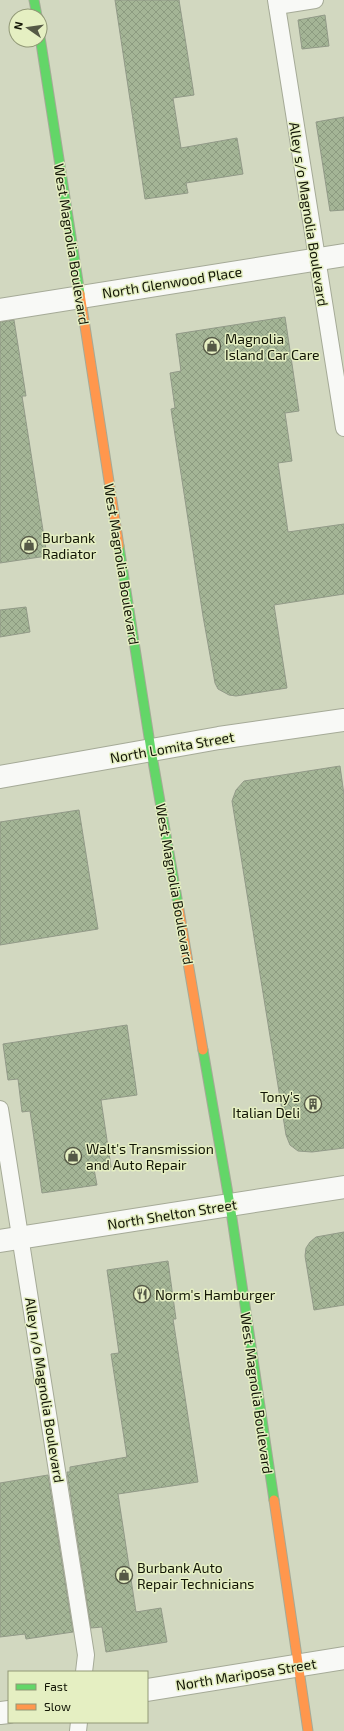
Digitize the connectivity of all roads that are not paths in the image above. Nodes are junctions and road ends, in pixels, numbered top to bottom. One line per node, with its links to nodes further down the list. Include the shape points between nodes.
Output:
1 (315, 0): 2 (lane)
2 (276, 3): 5 (lane, Alley s/o Magnolia Boulevard)
3 (42, 48): 6 (main road, West Magnolia Boulevard)
4 (344, 255): 5 (street, North Glenwood Place)
5 (316, 260): 6 (street, North Glenwood Place); 8 (lane, Alley s/o Magnolia Boulevard)
6 (80, 298): 7 (street, North Glenwood Place); 10 (main road, West Magnolia Boulevard)
7 (0, 310)
8 (344, 428)
9 (344, 720): 10 (street, North Lomita Street)
10 (151, 750): 11 (street, North Lomita Street); 14 (main road, West Magnolia Boulevard)
11 (0, 776)
12 (0, 1109): 15 (lane, Alley n/o Magnolia Boulevard)
13 (344, 1187): 14 (street, North Shelton Street)
14 (230, 1205): 15 (street, North Shelton Street); 18 (main road, West Magnolia Boulevard)
15 (21, 1237): 16 (street, North Shelton Street); 19 (lane, Alley n/o Magnolia Boulevard, via 86,1655)
16 (0, 1241)
17 (344, 1658): 18 (street, North Mariposa Street)
18 (298, 1666): 20 (street, North Mariposa Street); 21 (main road, West Magnolia Boulevard)
19 (84, 1671)
20 (148, 1690)
21 (308, 1731)

